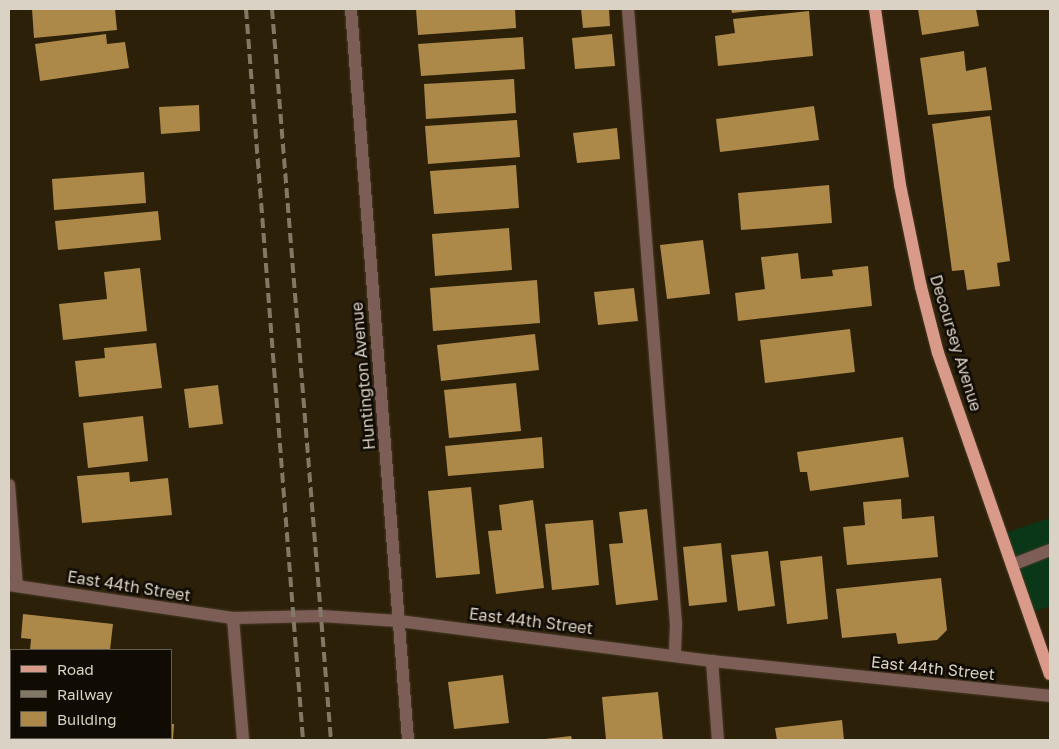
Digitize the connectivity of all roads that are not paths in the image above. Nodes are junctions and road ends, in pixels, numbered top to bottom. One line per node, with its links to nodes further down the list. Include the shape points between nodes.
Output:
1 (351, 9): 9 (street, Huntington Avenue)
2 (628, 9): 10 (street, via 676,624)
3 (875, 9): 6 (main road, Decoursey Avenue, via 900,185 921,287 938,353)
4 (9, 485): 7 (street)
5 (1050, 550): 6 (street)
6 (1012, 565): 12 (main road, Decoursey Avenue)
7 (13, 585): 8 (street, East 44th Street)
8 (233, 618): 9 (street, East 44th Street, via 321,616); 14 (street)
9 (399, 621): 10 (street, East 44th Street); 15 (street, Huntington Avenue)
10 (675, 656): 11 (street, East 44th Street)
11 (712, 660): 13 (street, East 44th Street); 16 (street)
12 (1050, 674)
13 (1050, 696)
14 (243, 740)
15 (408, 740)
16 (718, 740)

